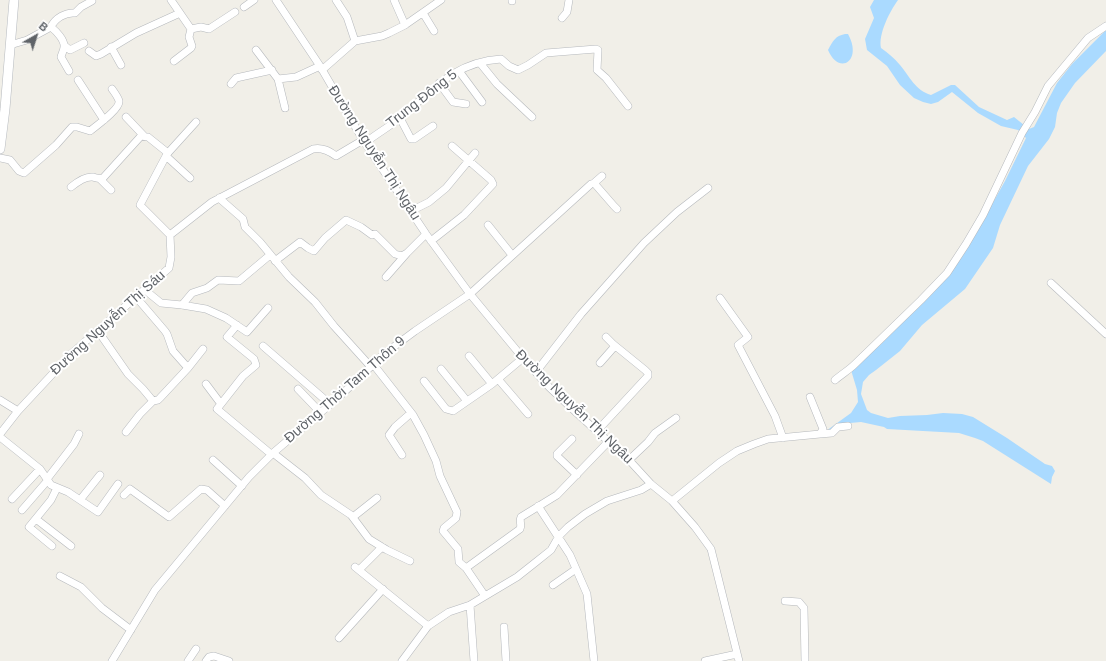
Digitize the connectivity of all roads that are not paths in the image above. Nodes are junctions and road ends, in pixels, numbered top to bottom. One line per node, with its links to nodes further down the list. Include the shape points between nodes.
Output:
1 (14, 0): 22 (main road)
2 (171, 0): 13 (street)
3 (254, 0): 10 (street)
4 (276, 0): 30 (street, Đường Nguyễn Thị Ngâu)
5 (336, 0): 20 (street, via 347,17)
6 (394, 0): 15 (street)
7 (441, 0): 12 (street)
8 (569, 0): 14 (street, via 567,12)
9 (92, 1): 17 (street, via 75,13 70,12 61,16)
10 (244, 7)
11 (235, 12): 18 (street, via 210,29)
12 (423, 12): 15 (street); 19 (street)
13 (180, 13): 18 (street); 24 (street)
14 (562, 18)
15 (405, 25): 20 (street, via 382,36)
16 (1106, 26): 98 (street, via 1083,43 1048,86 1022,133 983,215 947,273 850,369 845,370)
17 (51, 27): 22 (street, via 27,40); 23 (street)
18 (191, 29): 27 (street, via 191,48)
19 (434, 31)
20 (355, 41): 30 (street)
21 (84, 43): 23 (street, via 70,50)
22 (10, 45): 46 (main road)
23 (65, 46): 32 (street, via 61,57)
24 (111, 46): 26 (street, via 96,56); 29 (street)
25 (256, 50): 31 (street)
26 (90, 51)
27 (174, 62)
28 (480, 64): 33 (street, Trung Đông 5); 41 (street, Trung Đông 5, via 490,60 501,60 518,70 546,53 596,49 597,70); 44 (street)
29 (121, 65)
30 (321, 68): 34 (street, via 296,77); 51 (street, Đường Nguyễn Thị Ngâu)
31 (272, 70): 34 (street); 37 (street, via 236,78)
32 (69, 71)
33 (459, 71): 36 (street, Trung Đông 5); 39 (street)
34 (278, 79): 42 (street)
35 (78, 80): 47 (street)
36 (439, 83): 40 (street, via 453,102); 45 (street, Trung Đông 5)
37 (231, 84)
38 (112, 89): 47 (street, via 119,101 115,110)
39 (482, 102)
40 (466, 104)
41 (628, 106)
42 (285, 108)
43 (126, 117): 50 (street)
44 (532, 117)
45 (400, 118): 49 (street, via 411,139); 51 (street, Trung Đông 5)
46 (2, 120): 53 (main road)
47 (104, 120): 56 (street, via 90,131 72,127 24,173 10,160)
48 (196, 122): 55 (street)
49 (432, 126)
50 (144, 136): 55 (street); 60 (street, via 137,139)
51 (364, 141): 65 (street, via 336,156 318,148 313,149); 67 (street, Đường Nguyễn Thị Ngâu)
52 (452, 146): 57 (street)
53 (0, 148)
54 (475, 153): 57 (street)
55 (167, 155): 59 (street); 70 (street, via 140,205)
56 (0, 158)
57 (469, 161): 67 (street, via 446,188 429,202); 71 (street, via 493,184 464,215)
58 (602, 176): 61 (street, Đường Thời Tam Thôn 9)
59 (190, 178)
60 (100, 179): 62 (street, via 86,177); 64 (street)
61 (594, 183): 66 (street); 74 (street, Đường Thời Tam Thôn 9, via 584,189)
62 (71, 187)
63 (708, 188): 97 (street, via 677,212 644,243 558,342)
64 (111, 190)
65 (219, 198): 70 (street); 73 (street, via 242,219 245,227)
66 (617, 208)
67 (411, 211): 69 (street, Đường Nguyễn Thị Ngâu)
68 (488, 225): 74 (street)
69 (426, 234): 71 (street, Đường Nguyễn Thị Ngâu); 72 (street)
70 (170, 235): 78 (street, Đường Nguyễn Thị Sáu, via 169,268)
71 (431, 241): 79 (street, Đường Nguyễn Thị Ngâu)
72 (407, 253): 75 (street, via 402,256 395,254 375,234 372,235 346,220 314,251 300,242); 76 (street)
73 (270, 255): 75 (street); 82 (street, via 239,281 218,280 207,288 192,293)
74 (512, 255): 79 (street, Đường Thời Tam Thôn 9)
75 (275, 261): 94 (street)
76 (386, 277)
77 (1051, 283): 86 (street)
78 (145, 290): 80 (street, Đường Nguyễn Thị Sáu); 82 (street, via 161,304)
79 (470, 294): 92 (street, Đường Nguyễn Thị Ngâu); 94 (street, Đường Thời Tam Thôn 9, via 415,331)
80 (136, 297): 85 (street, Đường Nguyễn Thị Sáu); 95 (street, via 167,334 173,351)
81 (720, 298): 120 (street, via 748,337 738,345 775,416)
82 (182, 305): 84 (street, via 206,309)
83 (268, 308): 84 (street, via 247,332)
84 (237, 325): 107 (street, via 227,337 254,359 256,365 243,376)
85 (98, 331): 105 (street, via 128,374); 109 (street, Đường Nguyễn Thị Sáu, via 71,354)
86 (1106, 334)
87 (606, 337): 89 (street)
88 (264, 346): 108 (street)
89 (615, 346): 93 (street); 115 (street, via 645,370 648,376)
90 (202, 349): 95 (street)
91 (469, 356): 100 (street)
92 (523, 358): 97 (street, Đường Nguyễn Thị Ngâu); 100 (street)
93 (600, 363)
94 (372, 365): 108 (street, Đường Thời Tam Thôn 9); 111 (street)
95 (188, 368): 105 (street, via 160,398)
96 (442, 368): 106 (street)
97 (536, 372): 115 (street, Đường Nguyễn Thị Ngâu)
98 (835, 380)
99 (424, 381): 106 (street, via 446,409 453,411)
100 (495, 381): 106 (street); 112 (street)
101 (206, 384): 107 (street)
102 (298, 389): 110 (street)
103 (810, 397): 118 (street, via 822,429)
104 (0, 400): 109 (street)
105 (153, 401): 116 (street)
106 (467, 401)
107 (221, 404): 123 (street, via 217,409)
108 (330, 404): 110 (street, Đường Thời Tam Thôn 9)
109 (18, 411): 119 (street, Đường Nguyễn Thị Sáu)
110 (320, 412): 123 (street, Đường Thời Tam Thôn 9)
111 (411, 413): 124 (street, via 390,435); 150 (street, via 424,435 457,512 456,518 442,529 458,549 459,562)
112 (528, 414)
113 (676, 418): 126 (street, via 655,434)
114 (848, 426): 118 (street, via 838,427 832,433)
115 (597, 431): 122 (street, Đường Nguyễn Thị Ngâu)
116 (126, 432)
117 (79, 434): 130 (street)
118 (820, 434): 120 (street)
119 (0, 436): 127 (street)
120 (783, 438): 139 (street, via 768,439 737,451)
121 (572, 439): 128 (street, via 557,456)
122 (609, 441): 126 (street, Đường Nguyễn Thị Ngâu); 128 (street)
123 (272, 453): 133 (street, Đường Thời Tam Thôn 9); 143 (street, via 305,478 321,495)
124 (402, 456)
125 (213, 460): 133 (street)
126 (629, 460): 132 (street, Đường Nguyễn Thị Ngâu)
127 (40, 469): 130 (street); 137 (street)
128 (577, 474): 141 (street, via 557,494)
129 (100, 475): 138 (street)
130 (47, 480): 134 (street); 142 (street)
131 (118, 484): 138 (street, via 98,512)
132 (651, 484): 139 (street, Đường Nguyễn Thị Ngâu); 145 (street, via 607,501 585,514)
133 (242, 486): 140 (street, Đường Thời Tam Thôn 9)
134 (57, 488): 138 (street); 144 (street)
135 (124, 495): 140 (street, via 130,489 169,517 201,488)
136 (377, 498): 143 (street)
137 (12, 499)
138 (80, 500)
139 (672, 501): 163 (street, Đường Nguyễn Thị Ngâu, via 712,549)
140 (225, 506): 160 (street, Đường Thời Tam Thôn 9, via 155,590)
141 (538, 506): 145 (street); 150 (street, via 521,517 520,529)
142 (22, 510)
143 (353, 517): 148 (street, via 369,539)
144 (36, 519): 146 (street, via 29,527); 147 (street)
145 (559, 536): 151 (street); 155 (street, via 551,550 517,577)
146 (52, 546)
147 (71, 546)
148 (382, 547): 149 (street); 154 (street, via 357,569)
149 (410, 561)
150 (466, 568): 155 (street)
151 (576, 569): 153 (street); 171 (street, via 587,594)
152 (60, 576): 160 (street, via 80,587)
153 (553, 585)
154 (384, 589): 158 (street); 161 (street)
155 (485, 596): 157 (street)
156 (785, 600): 173 (street, via 799,602 804,608)
157 (470, 605): 158 (street, via 449,612); 169 (street)
158 (428, 626): 168 (street)
159 (504, 627): 170 (street)
160 (131, 630): 164 (street, Đường Thời Tam Thôn 9)
161 (339, 638)
162 (196, 649): 165 (street)
163 (738, 657): 172 (street)
164 (112, 661)
165 (188, 661)
166 (206, 661): 167 (street, via 214,656)
167 (228, 661)
168 (402, 661)
169 (474, 661)
170 (506, 661)
171 (594, 661)
172 (705, 661)
173 (805, 661)

